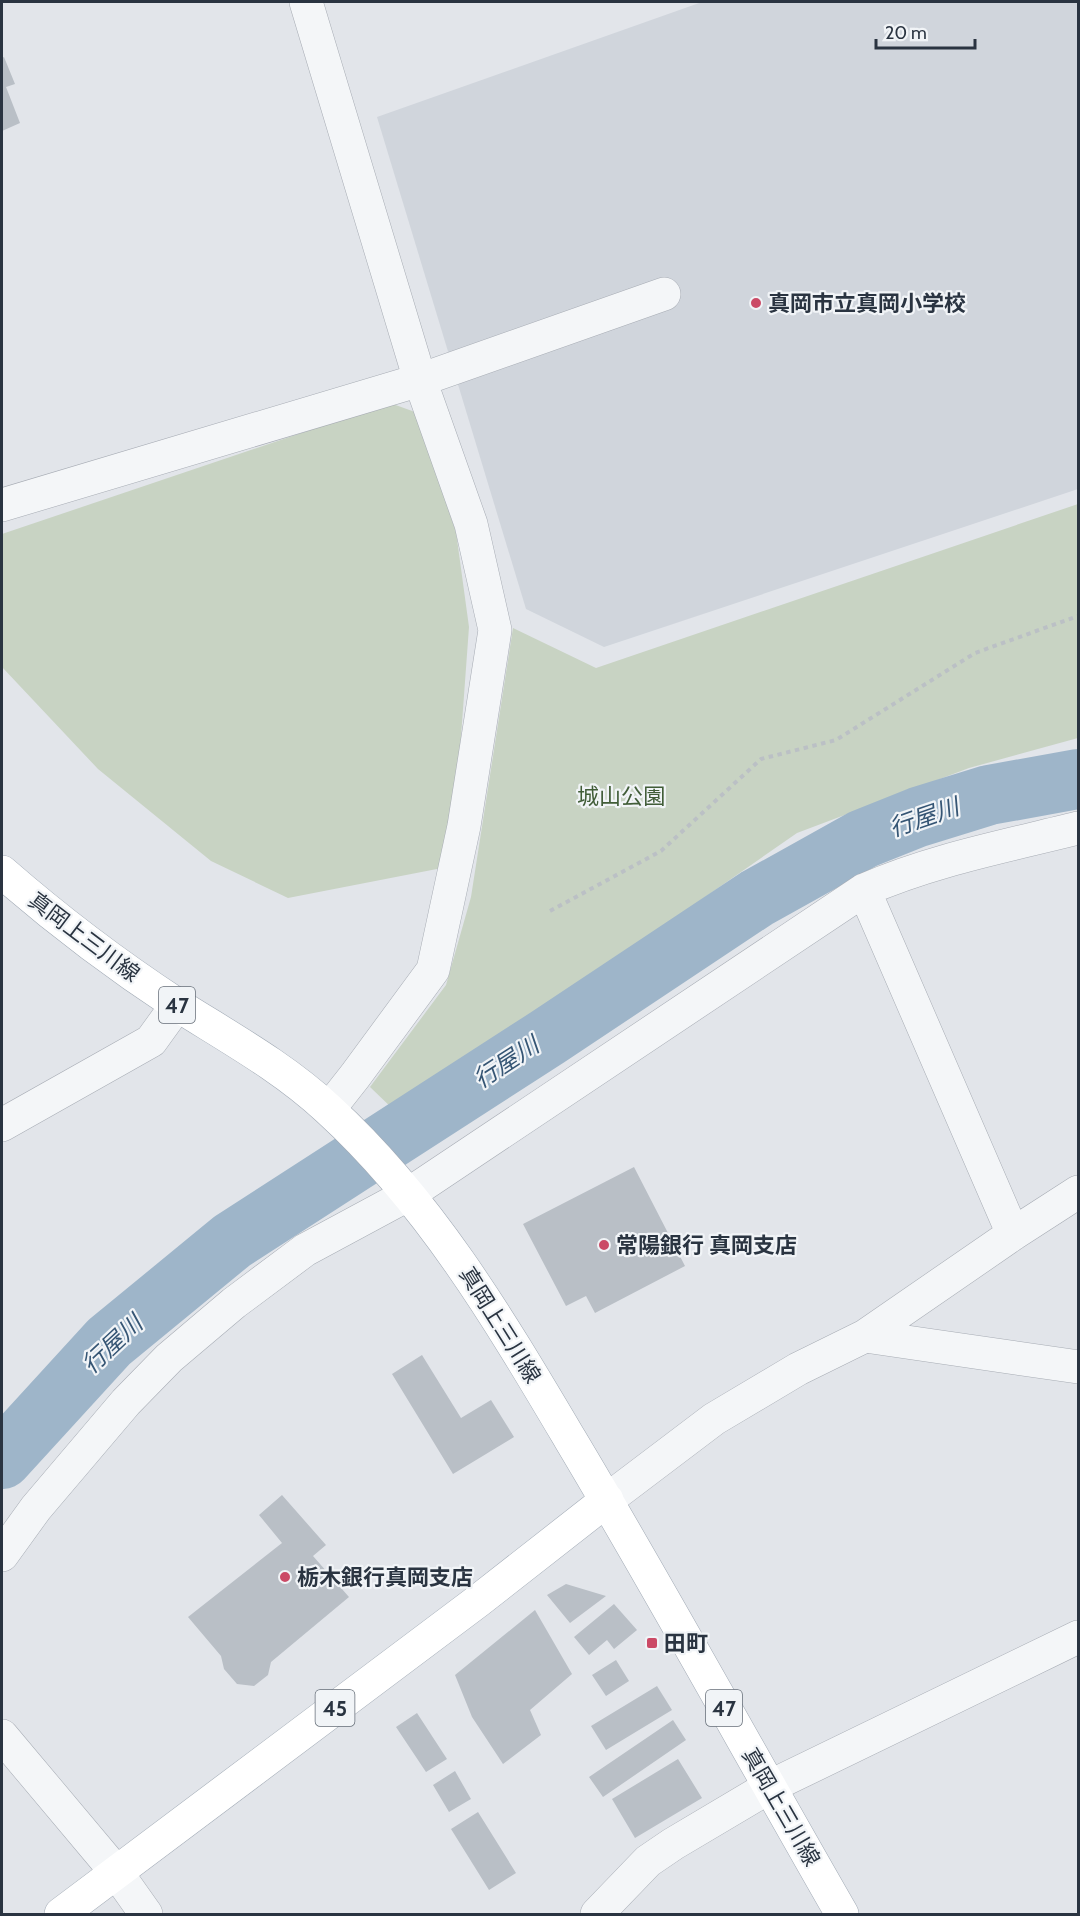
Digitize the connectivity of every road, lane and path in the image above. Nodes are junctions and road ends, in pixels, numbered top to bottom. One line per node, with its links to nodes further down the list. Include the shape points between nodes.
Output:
1 (306, 2): 3 (street)
2 (664, 294): 3 (street)
3 (420, 380): 4 (street); 11 (street, via 471,524 495,630 464,826 433,970)
4 (2, 505)
5 (1078, 616): 9 (path, via 975,653 836,740 761,759 661,851)
6 (1078, 828): 8 (street, via 948,860)
7 (2, 872): 10 (main road, 真岡上三川線 / 47, via 112,961)
8 (864, 890): 13 (street); 15 (street)
9 (550, 911)
10 (177, 1005): 11 (main road, 真岡上三川線 / 47, via 273,1066); 12 (street, via 151,1041)
11 (329, 1109): 13 (main road, 真岡上三川線 / 47)
12 (2, 1125)
13 (401, 1185): 18 (main road, 真岡上三川線 / 47, via 487,1302); 19 (street, via 305,1250 169,1358 36,1508)
14 (1078, 1192): 15 (street)
15 (1013, 1234): 16 (street)
16 (865, 1336): 17 (street); 18 (street, via 798,1369 714,1419)
17 (1078, 1367)
18 (607, 1500): 22 (main road, 真岡上三川線 / 47); 23 (main road, 45)
19 (2, 1555)
20 (1078, 1637): 22 (street)
21 (2, 1736): 23 (street)
22 (769, 1786): 26 (street, via 648,1861); 27 (main road, 真岡上三川線 / 47)
23 (117, 1873): 24 (main road, 45); 25 (street)
24 (61, 1914)
25 (146, 1914)
26 (597, 1914)
27 (842, 1914)

